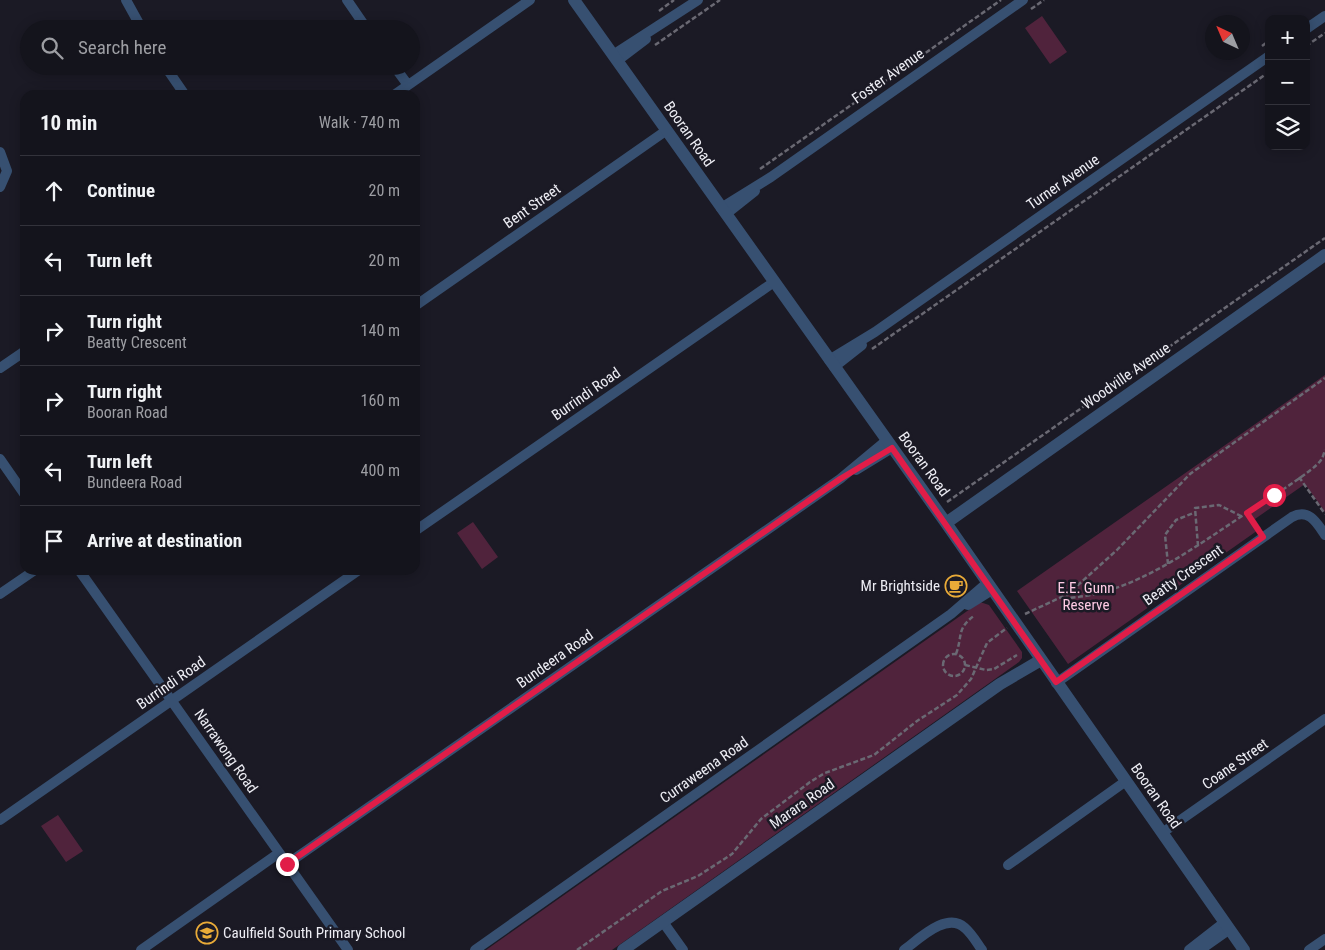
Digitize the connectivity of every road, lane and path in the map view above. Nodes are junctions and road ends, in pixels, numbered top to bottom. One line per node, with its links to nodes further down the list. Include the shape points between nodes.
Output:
1 (126, 0): 10 (street)
2 (347, 0): 11 (street)
3 (530, 0): 21 (street)
4 (574, 0): 16 (street, Booran Road)
5 (698, 0): 16 (street)
6 (720, 0): 15 (path)
7 (1001, 0): 26 (path)
8 (1023, 0): 28 (street, Foster Avenue)
9 (1325, 16): 12 (street)
10 (137, 20)
11 (361, 20)
12 (1310, 26)
13 (1325, 33): 14 (path)
14 (1310, 43)
15 (651, 48)
16 (615, 58): 24 (street, Booran Road)
17 (1265, 59): 35 (street, Turner Avenue)
18 (171, 75): 22 (street)
19 (401, 75): 21 (street)
20 (1265, 75): 33 (path)
21 (408, 85): 23 (street)
22 (182, 90)
23 (401, 90)
24 (667, 130): 28 (street, Booran Road); 32 (street, Bent Street)
25 (0, 152): 27 (street, via 7,171)
26 (754, 173)
27 (0, 188)
28 (724, 211): 31 (street, Booran Road)
29 (1325, 238): 43 (path)
30 (1325, 255): 48 (street, Woodville Avenue)
31 (774, 282): 35 (street, Booran Road); 49 (street, Burrindi Road)
32 (420, 303)
33 (869, 352)
34 (20, 354): 36 (street)
35 (832, 363): 38 (street, Booran Road)
36 (0, 368)
37 (1325, 378): 59 (path, via 1190,474 1117,550)
38 (890, 444): 48 (street, Booran Road); 75 (street, Bundeera Road)
39 (1325, 450): 41 (path, via 1321,461)
40 (0, 459): 42 (street)
41 (1299, 477): 45 (path); 46 (path)
42 (20, 488)
43 (947, 502)
44 (1196, 512): 47 (path, via 1195,508 1219,505); 52 (path); 53 (path, via 1170,525 1165,535)
45 (1247, 513): 47 (path); 51 (path)
46 (1325, 514)
47 (1241, 516): 52 (path)
48 (946, 523): 57 (street, Booran Road)
49 (420, 528)
50 (1325, 535): 51 (street, Beatty Crescent, via 1312,518 1301,513)
51 (1263, 537): 68 (street, Beatty Crescent)
52 (1198, 546): 53 (path)
53 (1168, 564): 59 (path, via 1103,592 1081,598)
54 (28, 575): 58 (street)
55 (82, 575): 69 (street, Narrawong Road)
56 (352, 575): 69 (street, Burrindi Road)
57 (989, 587): 65 (street, Booran Road); 82 (street, Curraweena Road)
58 (0, 594)
59 (1062, 598): 61 (path)
60 (979, 612): 63 (path, via 962,627)
61 (1022, 616)
62 (1006, 629): 67 (path, via 987,643)
63 (956, 654): 66 (path, via 964,659); 66 (path, via 946,657 943,664 946,671 956,675)
64 (1018, 655): 67 (path, via 994,669)
65 (1038, 656): 68 (street, Booran Road); 77 (street, Marara Road)
66 (965, 665): 67 (path)
67 (977, 668): 83 (path, via 963,690 874,755 810,782 761,819 732,854 698,876 662,890)
68 (1056, 682): 71 (street, Booran Road)
69 (172, 700): 72 (street, Burrindi Road); 74 (street, Narrawong Road)
70 (1325, 719): 73 (street, Coane Street)
71 (1126, 782): 73 (street, Booran Road); 76 (street)
72 (0, 820)
73 (1162, 833): 78 (street, Booran Road)
74 (279, 853): 75 (street, Narrawong Road); 80 (street)
75 (287, 864): 81 (street, Narrawong Road)
76 (1008, 865)
77 (662, 922): 84 (street, Marara Road); 85 (street)
78 (1227, 926): 88 (street); 89 (street); 90 (street, Booran Road)
79 (1325, 939): 91 (street)
80 (141, 950)
81 (348, 950)
82 (475, 950)
83 (577, 950)
84 (622, 950)
85 (683, 950)
86 (904, 950): 87 (street, via 938,926 950,923 964,927)
87 (982, 950)
88 (1189, 950)
89 (1200, 950)
90 (1244, 950)
91 (1309, 950)

